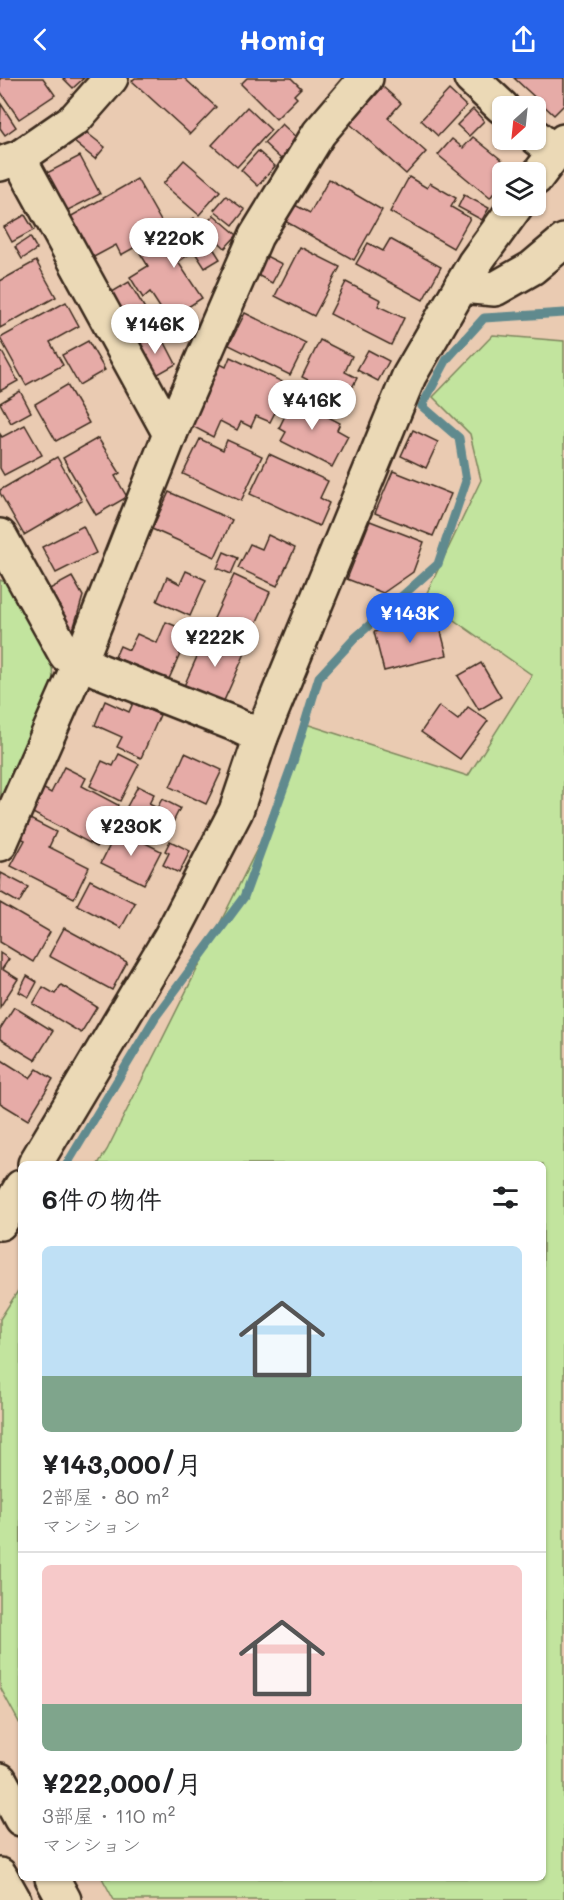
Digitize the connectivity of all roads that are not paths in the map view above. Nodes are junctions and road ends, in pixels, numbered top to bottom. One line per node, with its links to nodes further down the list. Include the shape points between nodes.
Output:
1 (111, 78): 5 (street, via 75,119)
2 (366, 78): 9 (street, via 319,133 256,236)
3 (471, 78): 4 (street)
4 (492, 98)
5 (10, 160): 9 (street, via 27,173)
6 (509, 216): 8 (street)
7 (564, 241): 8 (street, via 532,268 495,289)
8 (461, 286): 12 (street, via 409,376)
9 (170, 434): 11 (street)
10 (3, 548): 11 (street, via 66,656)
11 (80, 662): 12 (street); 13 (street)
12 (261, 737): 14 (street, via 236,812 195,891)
13 (0, 844)
14 (37, 1161)
15 (18, 1192): 16 (street)
16 (0, 1222)
17 (0, 1780): 18 (street)
18 (18, 1813)
19 (0, 1875): 21 (street)
20 (54, 1881): 22 (street)
21 (14, 1900)
22 (64, 1900)

